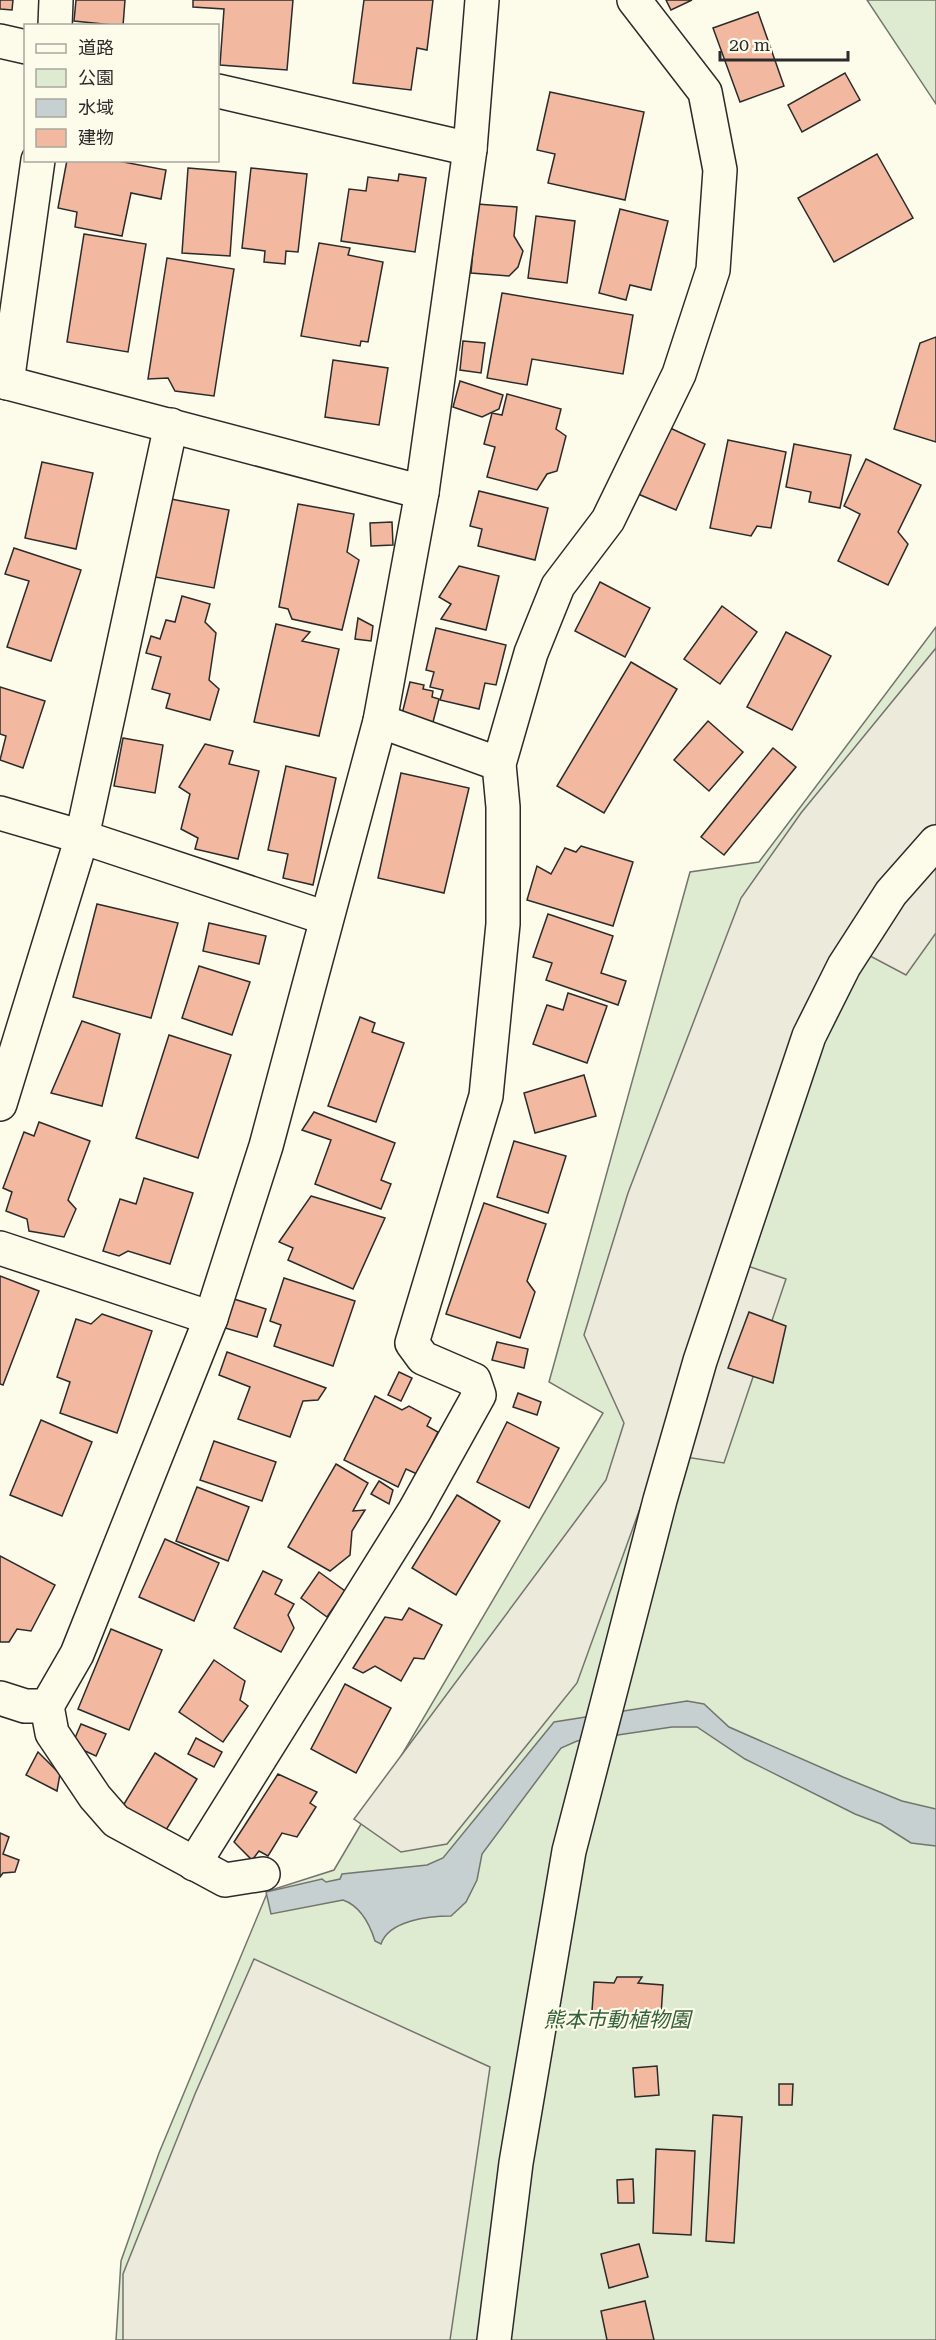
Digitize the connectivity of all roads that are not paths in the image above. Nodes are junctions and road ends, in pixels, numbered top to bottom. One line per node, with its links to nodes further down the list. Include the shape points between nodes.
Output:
1 (56, 0): 4 (street)
2 (482, 0): 8 (street)
3 (634, 0): 14 (street, via 705,92 720,170 713,270 679,374 608,520 558,585 531,653)
4 (55, 24)
5 (0, 41): 6 (street)
6 (24, 47)
7 (219, 91): 8 (street)
8 (470, 149): 12 (street)
9 (38, 162): 10 (street)
10 (4, 382): 11 (street)
11 (171, 425): 12 (street); 16 (street)
12 (422, 492): 13 (street)
13 (380, 721): 14 (street); 18 (street)
14 (499, 764): 24 (street, via 503,924 486,1096 412,1343 423,1358 474,1380 479,1395 415,1510)
15 (0, 813): 16 (street)
16 (82, 837): 18 (street); 19 (street)
17 (936, 842): 26 (street, via 891,893 844,966 809,1036 700,1361 569,1851 516,2163)
18 (326, 918): 21 (street, via 266,1146)
19 (0, 1104)
20 (0, 1248): 21 (street)
21 (211, 1318): 23 (street, via 77,1654)
22 (0, 1698): 23 (street, via 26,1706)
23 (47, 1706): 24 (street, via 52,1733 116,1821)
24 (194, 1864): 25 (street, via 225,1880)
25 (263, 1874)
26 (494, 2340)

